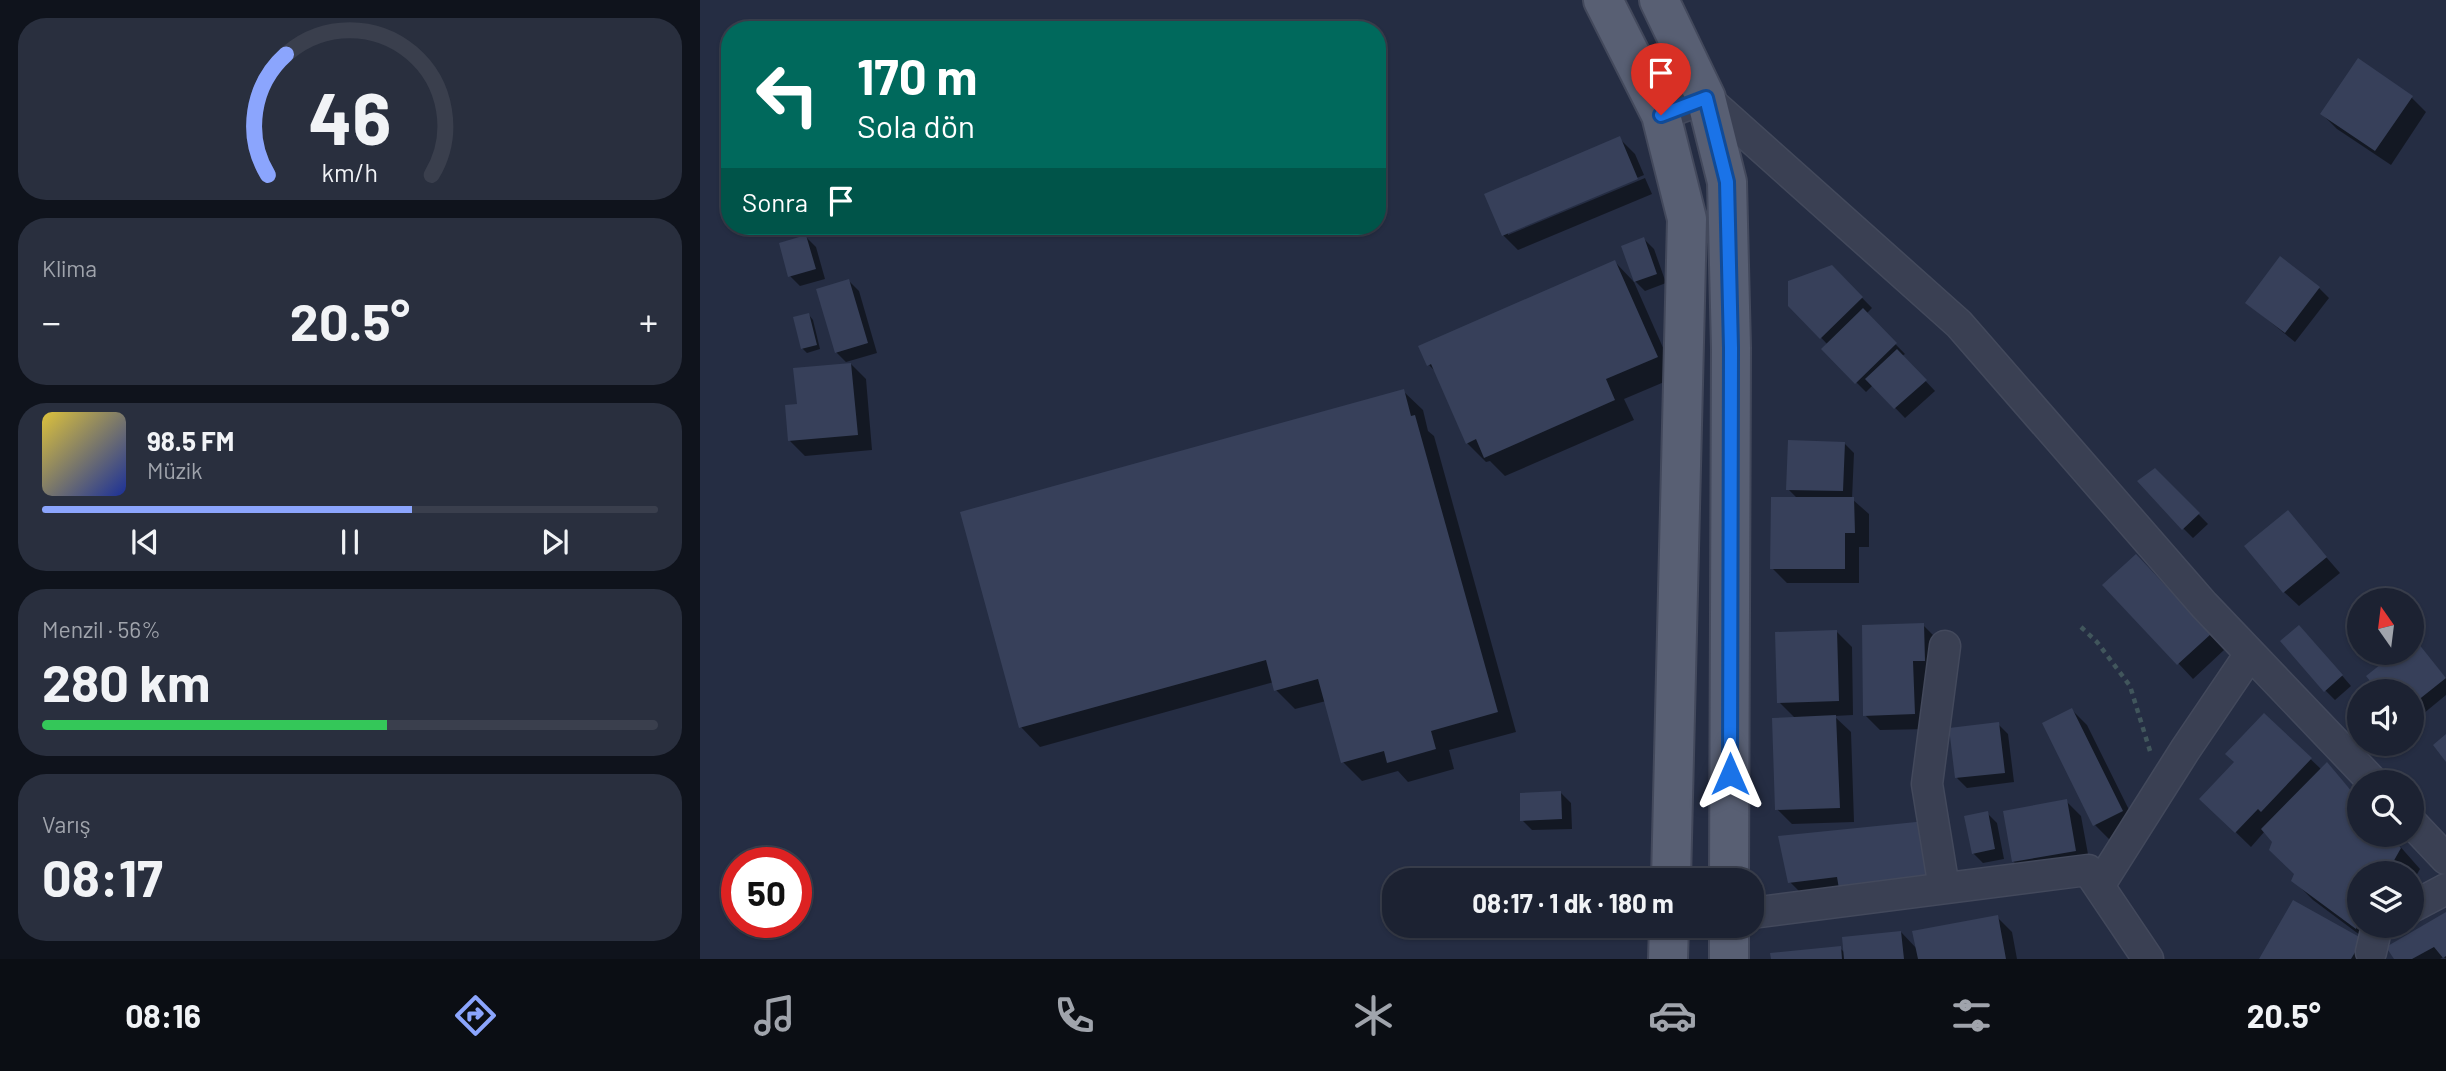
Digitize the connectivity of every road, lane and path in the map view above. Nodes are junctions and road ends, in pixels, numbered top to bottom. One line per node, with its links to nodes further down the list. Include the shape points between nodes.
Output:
1 (1603, 0): 4 (main road)
2 (1660, 0): 3 (main road)
3 (1706, 98): 4 (street); 7 (street, via 1959,324); 13 (main road, via 1727,182 1731,348)
4 (1661, 115): 12 (main road, via 1687,219)
5 (2081, 627): 9 (path, via 2130,686)
6 (1945, 646): 15 (street, via 1927,784)
7 (2250, 654): 8 (street); 9 (street)
8 (2361, 770)
9 (2160, 789): 14 (street)
10 (2424, 836): 11 (street)
11 (2446, 859)
12 (1671, 868)
13 (1729, 868)
14 (2099, 886): 15 (street, via 2088,870); 23 (street)
15 (1944, 888): 18 (street)
16 (2446, 889): 17 (street)
17 (2424, 901)
18 (1764, 911)
19 (1669, 938): 21 (main road)
20 (1729, 938): 22 (main road)
21 (1668, 959)
22 (1728, 959)
23 (2148, 959)

